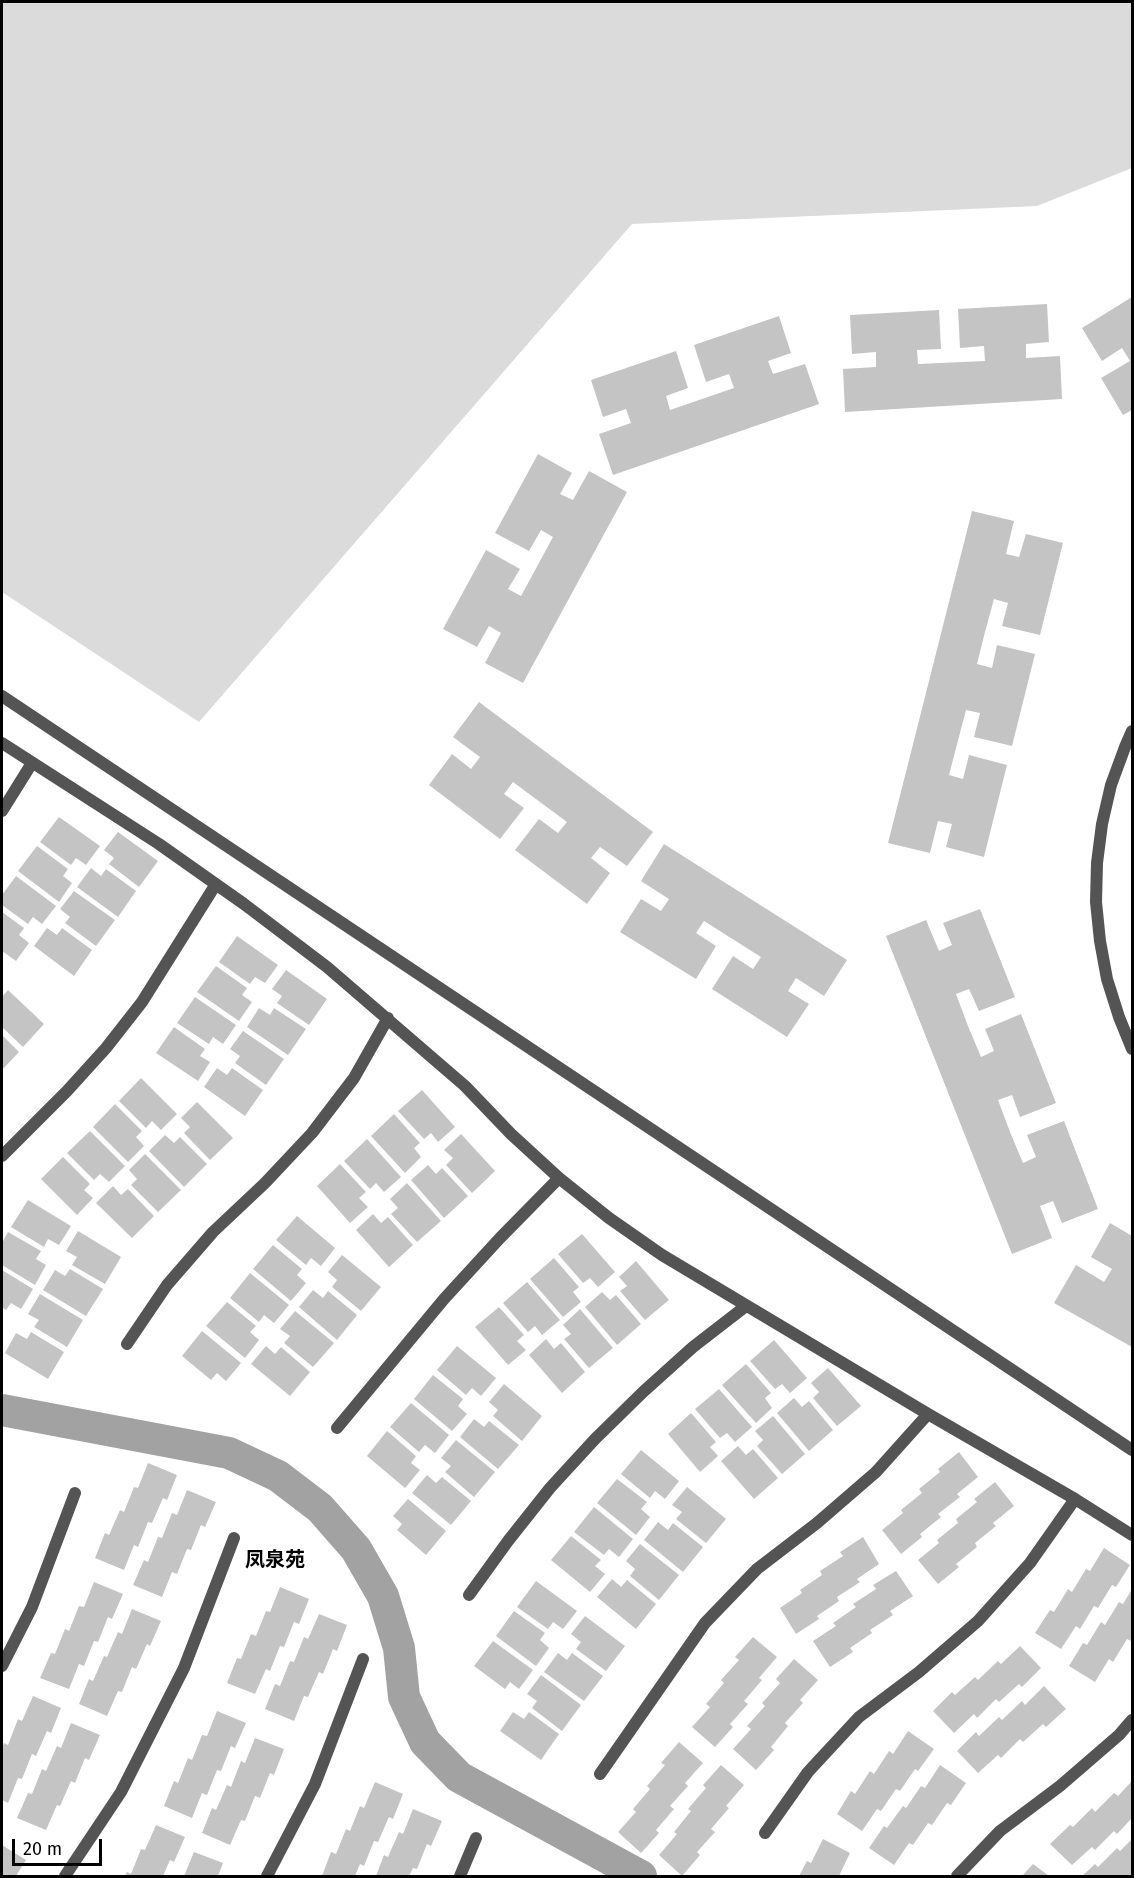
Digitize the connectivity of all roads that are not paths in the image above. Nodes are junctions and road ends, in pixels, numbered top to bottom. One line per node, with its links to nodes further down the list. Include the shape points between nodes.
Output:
1 (2, 696): 15 (street)
2 (1132, 731): 8 (street, via 1111,785 1102,824 1096,902 1107,979)
3 (2, 743): 4 (street)
4 (32, 763): 5 (street); 6 (street)
5 (2, 811)
6 (216, 884): 7 (street); 9 (street, via 142,1002 106,1048)
7 (388, 1018): 10 (street); 12 (street, via 354,1078 312,1133 213,1232 167,1285)
8 (1132, 1049)
9 (2, 1156)
10 (559, 1178): 11 (street, via 662,1255); 14 (street, via 444,1299)
11 (746, 1306): 13 (street); 20 (street, via 693,1347 595,1439 550,1488)
12 (127, 1344)
13 (928, 1414): 17 (street); 24 (street, via 876,1472 757,1569 705,1623)
14 (338, 1428)
15 (1132, 1450)
16 (75, 1492): 22 (street, via 32,1607)
17 (1075, 1498): 18 (street); 25 (street, via 1030,1563 978,1621 859,1717 807,1772)
18 (1132, 1535)
19 (234, 1538): 27 (street, via 184,1668 121,1792)
20 (469, 1595)
21 (363, 1659): 28 (street, via 315,1784)
22 (2, 1666)
23 (1132, 1720): 30 (street, via 1060,1786 1000,1831)
24 (600, 1774)
25 (765, 1833)
26 (476, 1838): 29 (street)
27 (65, 1876)
28 (267, 1876)
29 (459, 1876)
30 (957, 1876)

